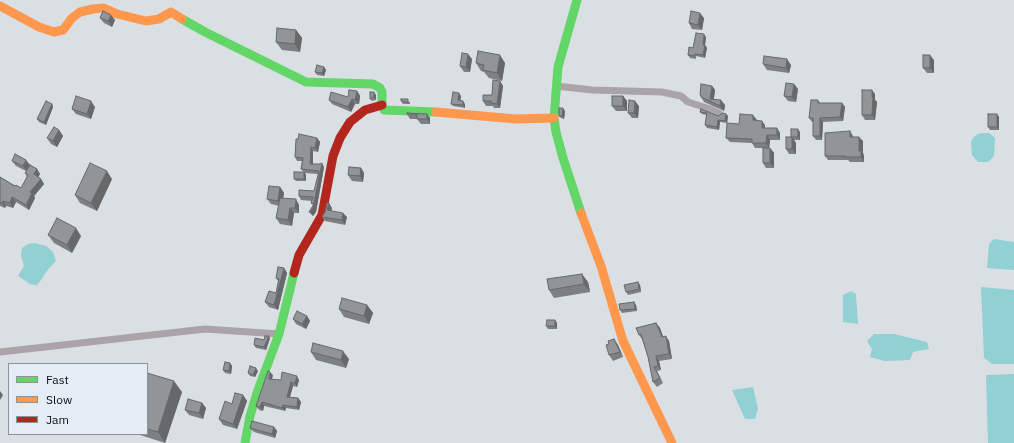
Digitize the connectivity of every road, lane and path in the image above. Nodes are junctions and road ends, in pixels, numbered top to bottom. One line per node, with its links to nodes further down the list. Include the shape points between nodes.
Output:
1 (578, 0): 3 (street, via 558,67)
2 (0, 6): 4 (street, via 39,27 54,32 63,30 80,12 93,9 103,8 146,21 159,19 171,12 205,32 306,82 373,84 382,92)
3 (556, 86): 5 (street, via 662,92 681,96 688,102); 6 (street)
4 (382, 105): 6 (street, via 384,110 390,111 443,112 516,119); 7 (street, via 365,110 350,122 340,138 333,156 322,215 299,255)
5 (720, 114)
6 (554, 118): 10 (street, via 563,158 601,266 623,342)
7 (280, 334): 8 (street, via 205,329); 9 (street, via 256,396)
8 (0, 352)
9 (245, 443)
10 (672, 443)

